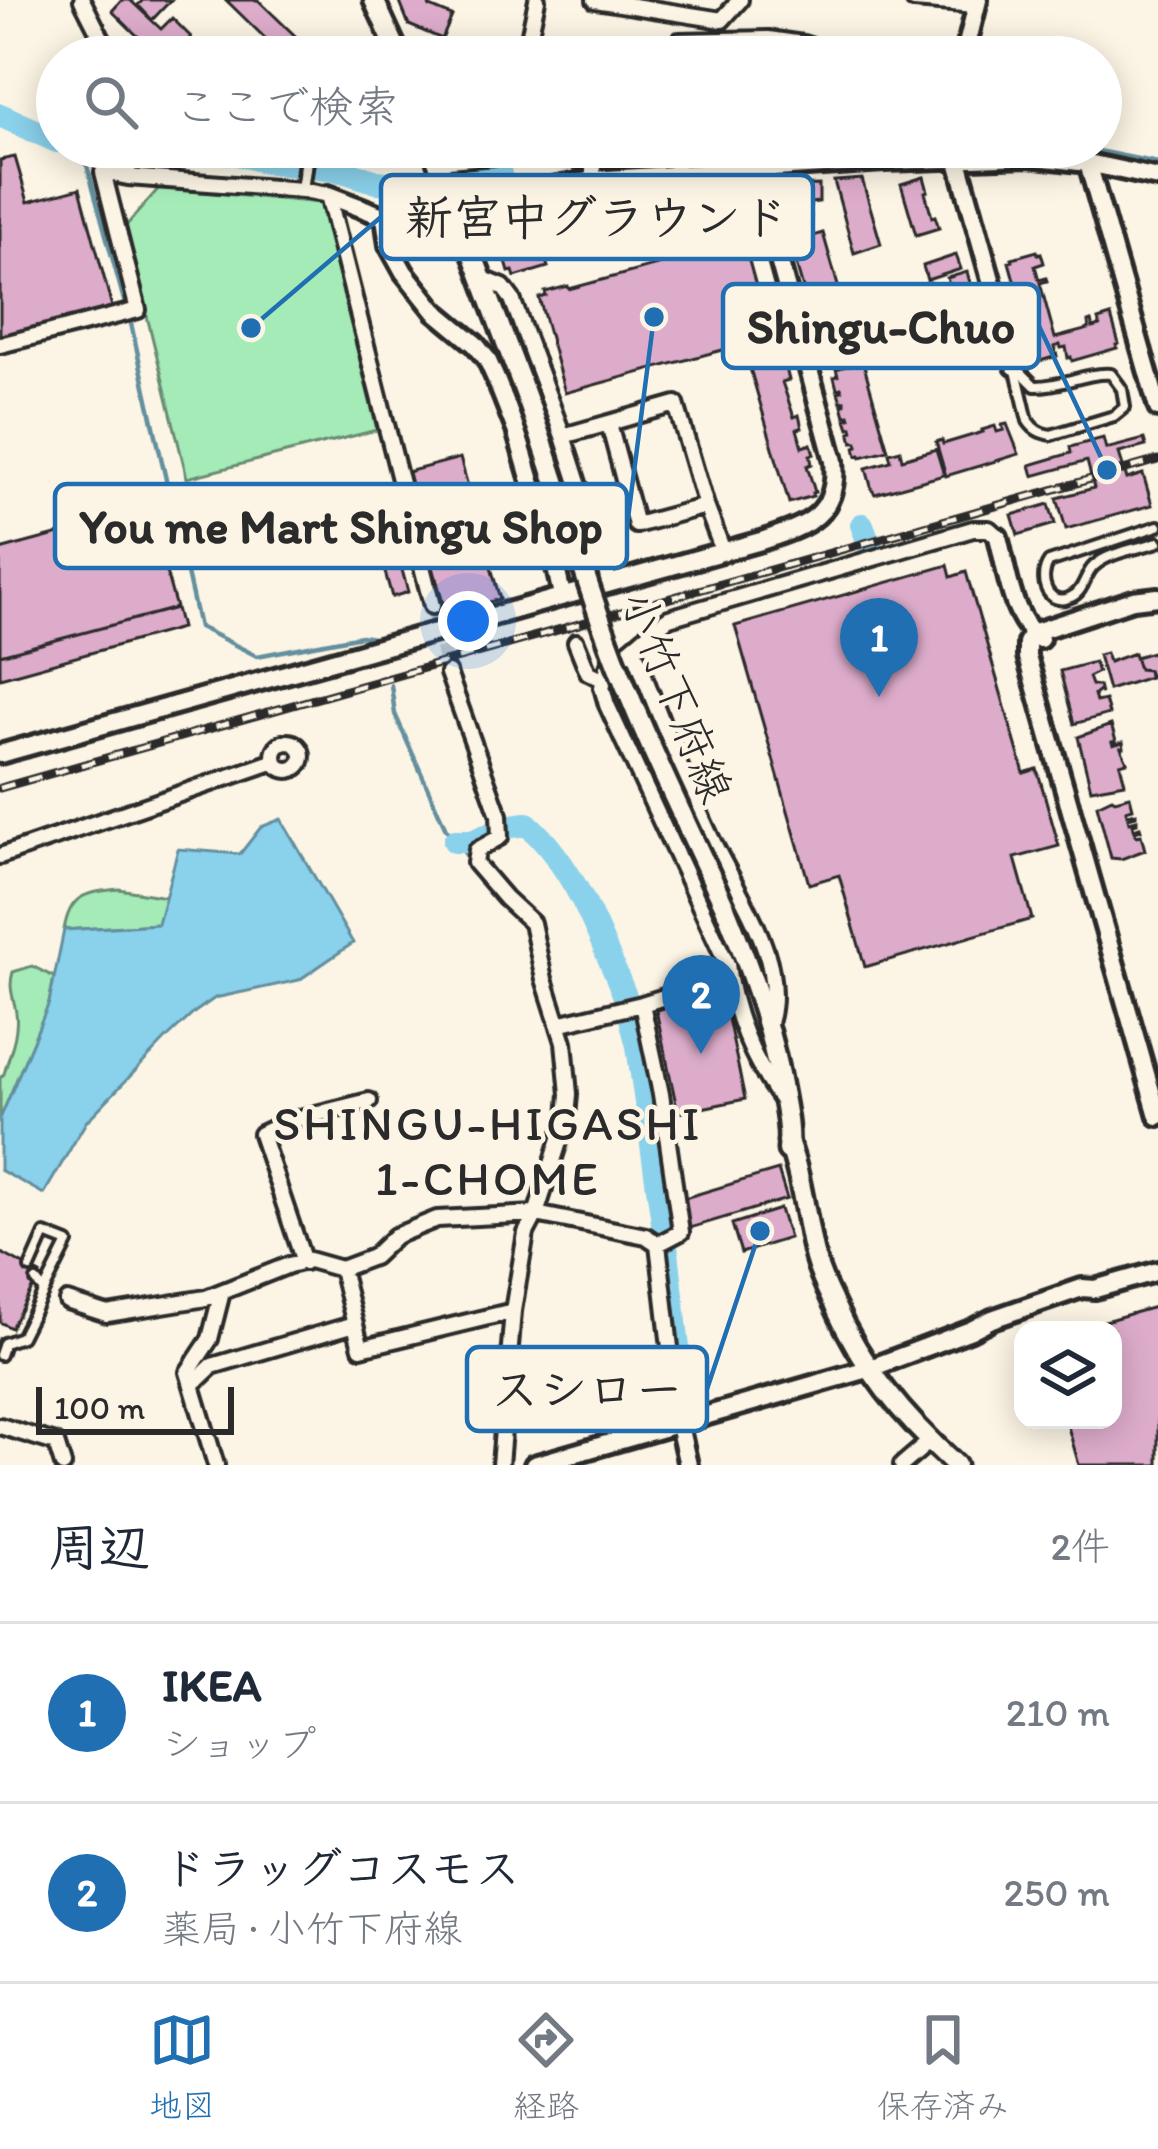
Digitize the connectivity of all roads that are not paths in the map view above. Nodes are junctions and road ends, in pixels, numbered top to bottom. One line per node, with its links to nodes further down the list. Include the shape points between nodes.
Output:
1 (82, 0): 8 (street)
2 (374, 0): 9 (main road)
3 (537, 0): 10 (street)
4 (595, 0): 5 (street, via 722,20)
5 (740, 0)
6 (914, 0): 7 (street)
7 (977, 3): 11 (street)
8 (100, 36)
9 (390, 36)
10 (529, 36)
11 (969, 36)
12 (128, 168): 22 (street)
13 (305, 168): 26 (street)
14 (439, 168): 28 (main road, 小竹下府線)
15 (593, 168): 25 (street)
16 (677, 168): 23 (street)
17 (766, 168): 21 (street)
18 (961, 168): 31 (street)
19 (1089, 168): 35 (street)
20 (1111, 168): 24 (street)
21 (754, 169): 23 (street); 33 (street)
22 (128, 172): 26 (street); 32 (street, via 104,172 138,310)
23 (677, 176): 25 (street)
24 (1158, 178)
25 (592, 180): 28 (street)
26 (302, 190): 27 (street)
27 (328, 195): 29 (street); 46 (street)
28 (452, 205): 29 (street, via 421,222); 30 (main road, 小竹下府線)
29 (386, 217): 44 (street, via 404,272 487,359 516,430)
30 (481, 278): 37 (street, via 512,299); 58 (main road, 小竹下府線, bridge, via 604,630 725,907)
31 (998, 300): 33 (street); 34 (street)
32 (0, 345)
33 (806, 352): 42 (street, via 834,461 830,500 805,525)
34 (1015, 366): 34 (lane, via 1035,386 1111,374 1125,407 1042,434 1028,421)
35 (1158, 407)
36 (608, 424): 37 (street); 38 (street, via 676,404); 38 (street, via 636,525)
37 (563, 436): 43 (street)
38 (706, 506): 42 (street)
39 (1158, 526): 41 (lane, via 1049,562 1042,582 1050,595 1074,597 1090,568)
40 (998, 537): 47 (street, via 1020,617); 49 (street, via 973,530 669,618)
41 (1158, 542)
42 (723, 551): 43 (street)
43 (610, 584): 44 (street)
44 (562, 596): 52 (street)
45 (1154, 598): 47 (street)
46 (432, 606)
47 (1036, 636): 59 (street, via 1036,663); 62 (street, via 1027,657)
48 (576, 642): 51 (street, via 588,672)
49 (634, 649): 51 (street, via 609,664); 58 (street, via 771,969)
50 (448, 673): 57 (street, via 499,815 500,838 477,850 475,863 532,923)
51 (604, 680): 55 (street, via 607,705)
52 (0, 754)
53 (275, 761): 54 (street)
54 (0, 856)
55 (728, 977): 56 (street); 61 (street, via 748,1043)
56 (642, 1004): 57 (street); 64 (street, via 681,1232)
57 (558, 1024): 63 (street, via 567,1117)
58 (768, 1027): 61 (main road, 小竹下府線)
59 (1158, 1082)
60 (369, 1100): 65 (street, via 261,1134)
61 (785, 1105): 77 (main road, 小竹下府線, via 813,1252)
62 (1158, 1116)
63 (536, 1214): 64 (street); 67 (street, via 437,1219); 73 (street)
64 (658, 1244): 79 (street)
65 (304, 1262): 67 (street); 71 (street)
66 (30, 1268): 70 (lane, via 45,1234 68,1243)
67 (341, 1269): 74 (street)
68 (1158, 1271): 77 (street)
69 (36, 1281): 70 (lane)
70 (44, 1291): 75 (lane, via 21,1337)
71 (222, 1292): 72 (street, via 107,1313); 78 (street, via 210,1339 188,1372)
72 (68, 1301)
73 (513, 1311): 74 (street, via 361,1348); 84 (street)
74 (355, 1324): 78 (street, via 212,1366)
75 (2, 1341): 76 (lane)
76 (0, 1355)
77 (868, 1369): 79 (street); 81 (main road, 小竹下府線)
78 (192, 1385): 83 (street)
79 (679, 1425): 85 (street); 86 (street)
80 (0, 1426): 82 (street, via 56,1443)
81 (930, 1441): 87 (street); 88 (main road, 小竹下府線)
82 (63, 1465)
83 (216, 1465)
84 (500, 1465)
85 (535, 1465)
86 (688, 1465)
87 (902, 1465)
88 (956, 1465)

